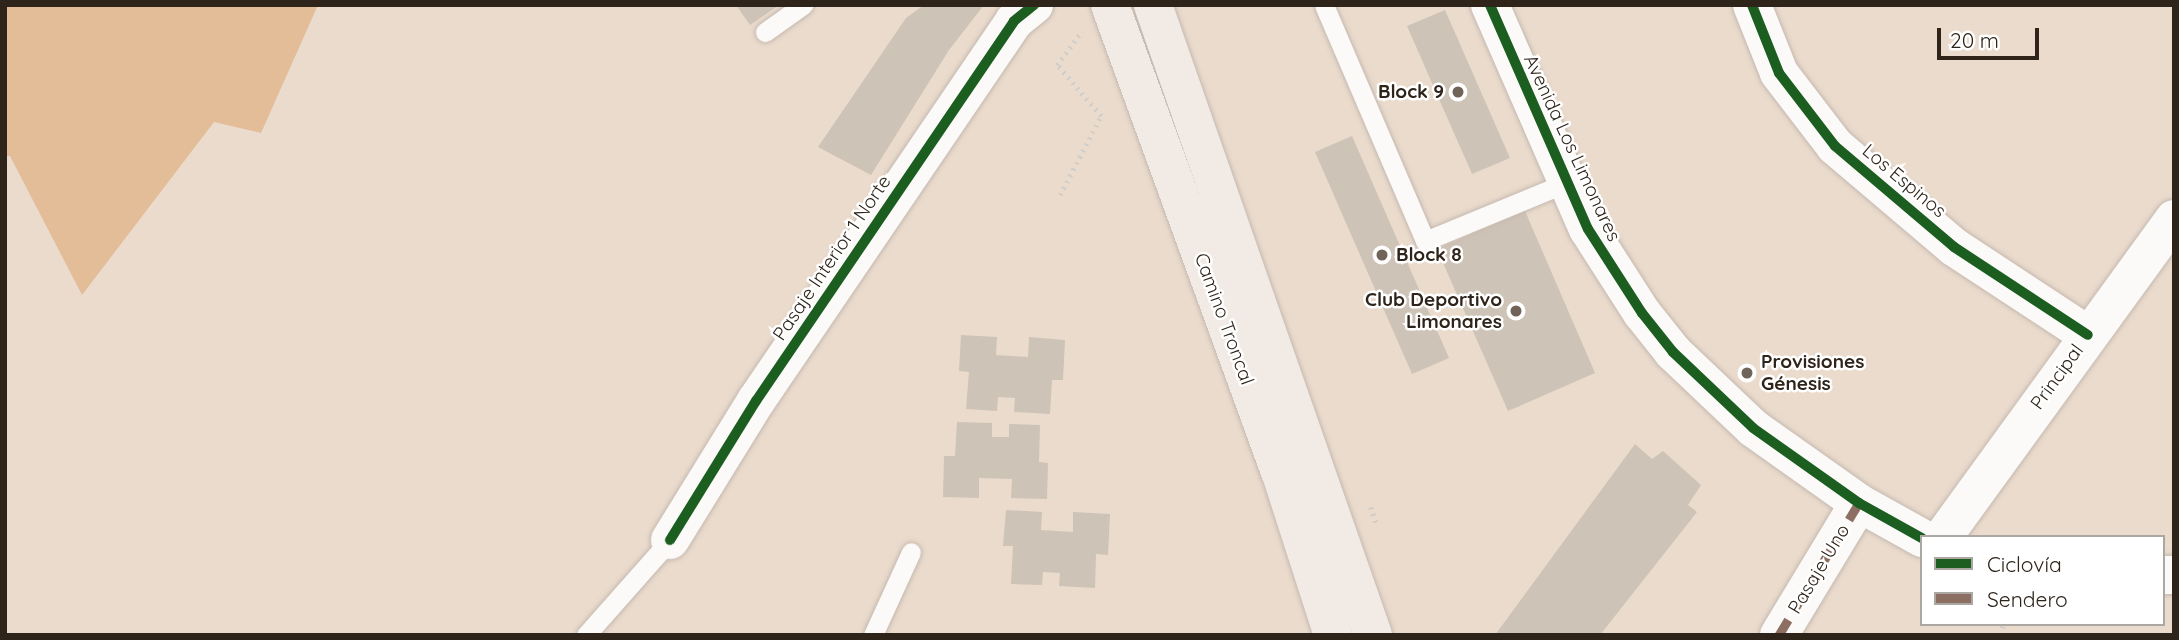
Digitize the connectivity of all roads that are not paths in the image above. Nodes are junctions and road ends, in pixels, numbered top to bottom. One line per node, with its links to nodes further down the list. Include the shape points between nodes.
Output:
1 (803, 5): 8 (lane)
2 (1034, 5): 15 (street, Pasaje Interior 1 Norte, via 1014,21 756,401)
3 (1153, 5): 20 (main road, Camino Troncal)
4 (1324, 5): 9 (lane, via 1424,241)
5 (1490, 5): 9 (street, Avenida Los Limonares)
6 (1752, 5): 11 (street, Los Espinos, via 1779,72 1835,146 1954,247)
7 (1098, 15): 19 (main road, Camino Troncal, via 1280,471)
8 (765, 32)
9 (1566, 183): 12 (street, Avenida Los Limonares, via 1613,272 1673,352 1754,428)
10 (2174, 219): 11 (street, Principal)
11 (2088, 335): 13 (street, Principal)
12 (1859, 503): 14 (street, Avenida Los Limonares); 21 (street, Pasaje Uno)
13 (1944, 535)
14 (1920, 537)
15 (670, 540): 17 (lane)
16 (911, 552): 18 (lane)
17 (586, 635)
18 (873, 635)
19 (1333, 635)
20 (1373, 635)
21 (1779, 635)

